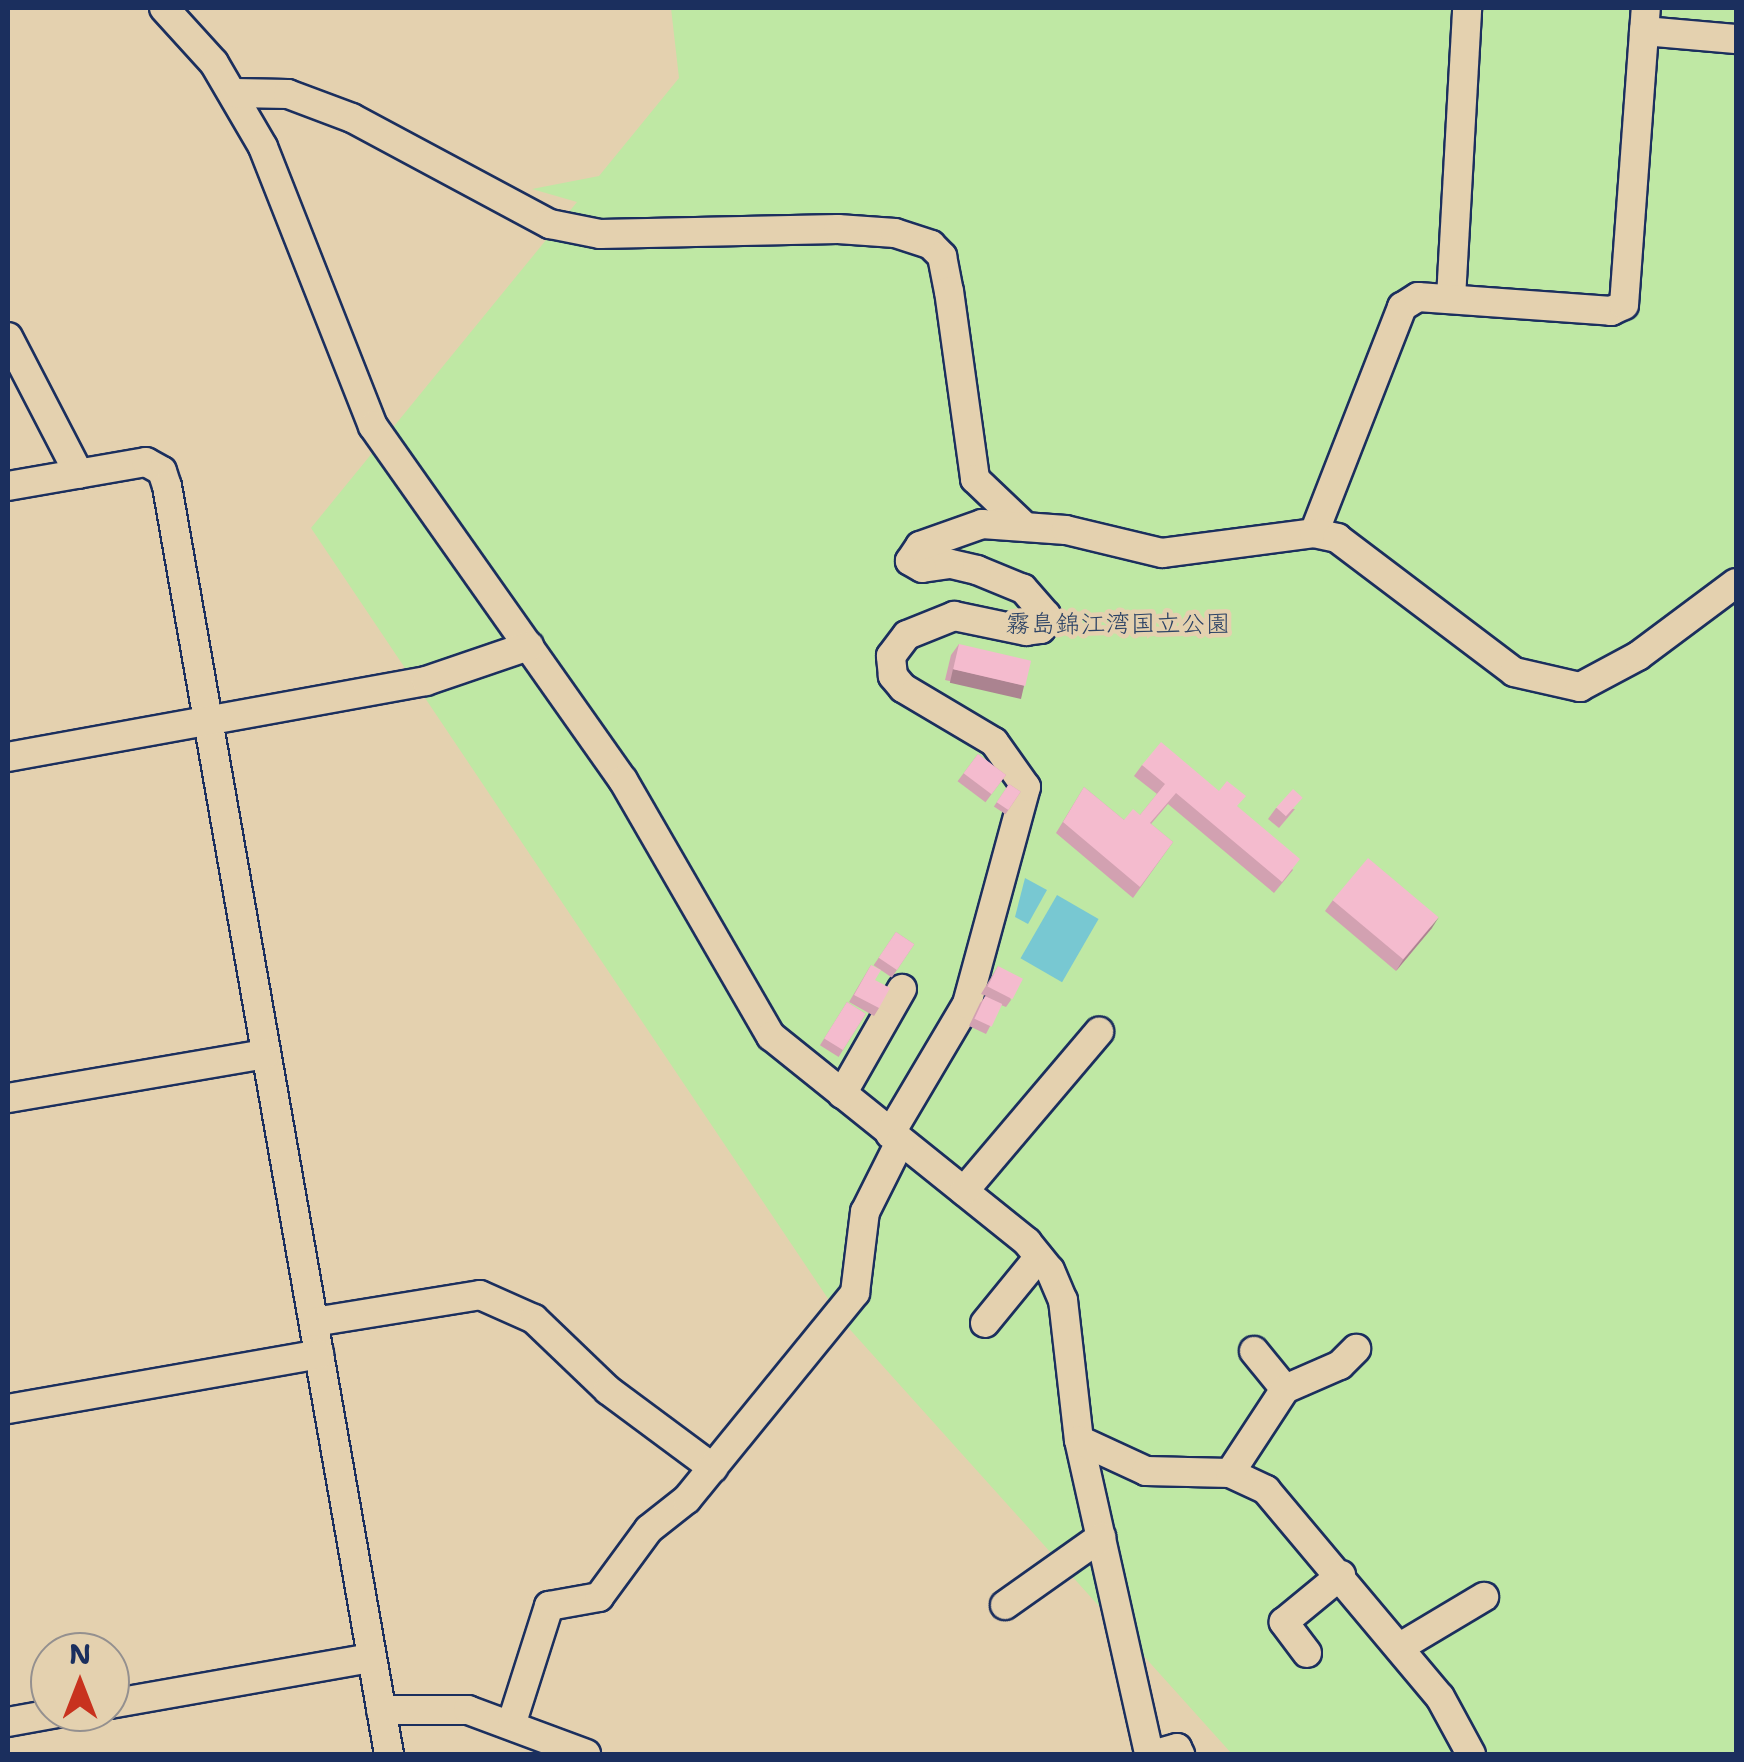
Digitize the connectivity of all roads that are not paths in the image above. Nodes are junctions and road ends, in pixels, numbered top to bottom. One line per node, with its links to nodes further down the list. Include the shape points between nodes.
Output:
1 (164, 8): 5 (street)
2 (1467, 8): 6 (street)
3 (1645, 19): 4 (street); 6 (street, via 1624,304 1611,311)
4 (1736, 39)
5 (234, 92): 10 (street, via 288,94 352,118 550,224 600,234 838,229 894,233 931,246 942,256 949,291 975,479); 13 (street, via 263,146 373,426)
6 (1451, 298): 11 (street, via 1418,297 1402,307)
7 (8, 338): 8 (street)
8 (79, 474): 9 (street); 14 (street, via 146,462 162,471)
9 (8, 486)
10 (1021, 523): 11 (street, via 1162,554); 21 (street, via 982,524 920,546 910,561 922,568 950,564 977,570 1024,589 1046,615 1041,629 1026,631 954,616 906,636 891,656 893,676 904,688 994,742 1026,787 967,1004)
11 (1314, 533): 12 (street, via 1366,555 1514,672 1580,686 1638,656)
12 (1736, 583)
13 (529, 646): 14 (street, via 426,681); 19 (street, via 623,780 770,1036)
14 (205, 722): 15 (street); 18 (street)
15 (8, 757)
16 (902, 989): 19 (street)
17 (1099, 1032): 22 (street)
18 (265, 1054): 20 (street); 24 (street)
19 (842, 1094): 21 (street)
20 (8, 1098)
21 (895, 1138): 22 (street); 32 (street, via 865,1212 855,1294)
22 (964, 1191): 23 (street)
23 (1039, 1257): 25 (street); 31 (street, via 1063,1300)
24 (314, 1322): 28 (street); 32 (street, via 480,1296 534,1319 608,1390)
25 (986, 1322)
26 (1356, 1349): 29 (street)
27 (1254, 1351): 29 (street)
28 (320, 1354): 30 (street); 40 (street)
29 (1285, 1390): 33 (street)
30 (8, 1409)
31 (1079, 1440): 33 (street, via 1146,1471); 34 (street)
32 (712, 1468): 43 (street, via 650,1529 599,1596 549,1606)
33 (1230, 1474): 35 (street, via 1266,1490)
34 (1100, 1537): 37 (street); 46 (street)
35 (1341, 1575): 38 (street); 39 (street, via 1284,1622)
36 (1484, 1596): 38 (street)
37 (1005, 1605)
38 (1400, 1647): 48 (street, via 1454,1716)
39 (1307, 1654)
40 (372, 1658): 41 (street); 42 (street)
41 (130, 1700)
42 (381, 1710): 43 (street, via 468,1710); 44 (street)
43 (512, 1722): 45 (street)
44 (389, 1754)
45 (586, 1754)
46 (1153, 1754): 47 (street, via 1177,1748)
47 (1180, 1754)
48 (1471, 1754)

